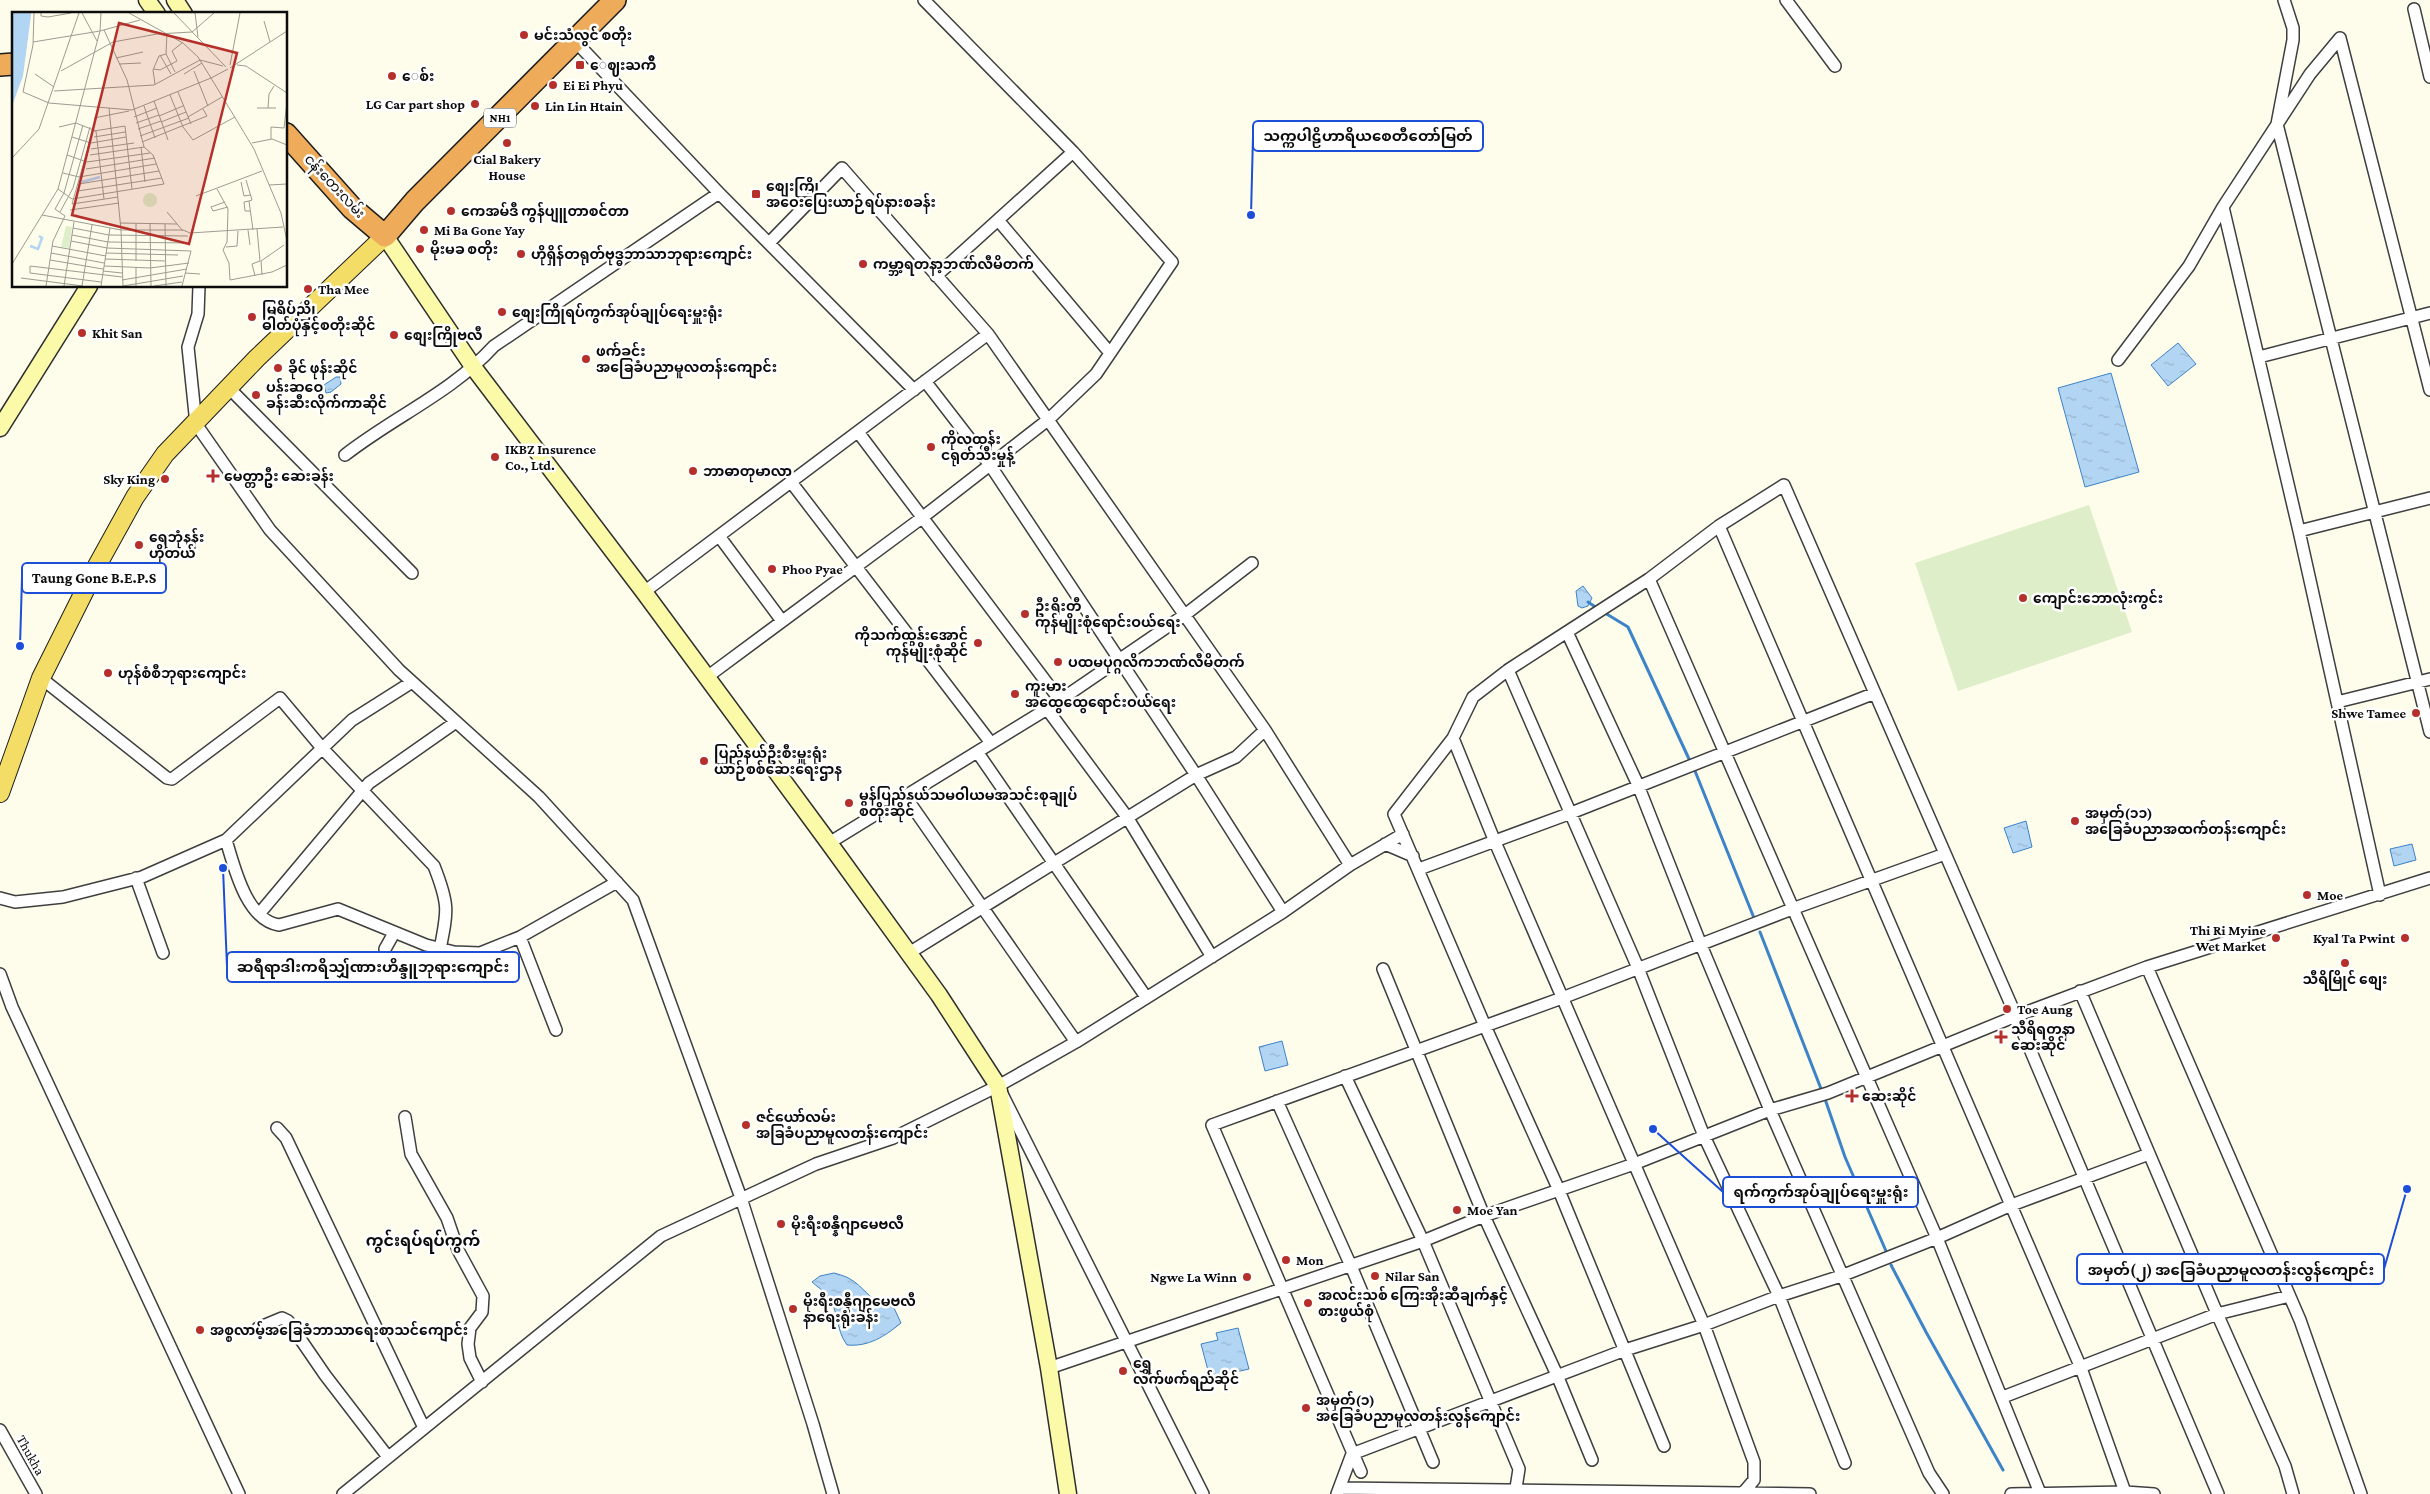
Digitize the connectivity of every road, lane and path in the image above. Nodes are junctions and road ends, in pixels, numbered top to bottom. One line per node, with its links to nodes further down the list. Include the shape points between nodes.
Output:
1 (175, 0): 7 (main road)
2 (615, 0): 8 (highway, NH1)
3 (924, 0): 13 (street)
4 (1786, 0): 9 (street)
5 (2284, 0): 11 (street, via 2293,28 2293,40)
6 (2414, 9): 10 (street)
7 (183, 12)
8 (575, 41): 14 (street); 17 (highway, NH1, via 415,201)
9 (1835, 66)
10 (2430, 77)
11 (2278, 124): 15 (street); 23 (street, via 2310,74 2340,38); 25 (street)
12 (288, 136): 17 (highway, ငန်းတေးလမ်း, via 352,208)
13 (1073, 152): 16 (street); 26 (street, via 1172,262)
14 (720, 193): 18 (street); 29 (street, via 494,346)
15 (2224, 208): 27 (street); 28 (street, via 2189,266)
16 (998, 220): 19 (street); 26 (street)
17 (385, 236): 29 (main road); 31 (main road)
18 (769, 243): 19 (street, via 842,168); 32 (street)
19 (936, 276): 24 (street)
20 (87, 288): 36 (main road)
21 (199, 288): 35 (street, via 198,314 188,347)
22 (2430, 313): 23 (street)
23 (2412, 317): 25 (street); 33 (street)
24 (988, 334): 30 (street); 34 (street)
25 (2332, 337): 27 (street); 42 (street)
26 (1110, 353): 34 (street, via 1096,374)
27 (2259, 357): 45 (street)
28 (2118, 360)
29 (474, 368): 38 (street, via 437,396 373,433); 51 (main road)
30 (925, 381): 32 (street); 39 (street)
31 (229, 388): 35 (main road); 49 (street)
32 (914, 390): 37 (street)
33 (2430, 390)
34 (1050, 420): 39 (street); 52 (street)
35 (196, 424): 58 (main road, via 165,454 135,497); 60 (street, via 270,530)
36 (0, 428)
37 (858, 432): 40 (street); 43 (street)
38 (345, 455)
39 (990, 466): 43 (street); 55 (street)
40 (791, 482): 46 (street); 48 (street)
41 (2430, 498): 42 (street)
42 (2376, 511): 45 (street); 61 (street)
43 (923, 517): 48 (street); 63 (street)
44 (1719, 526): 50 (street); 62 (street, via 1784,485); 66 (street)
45 (2299, 531): 64 (street)
46 (719, 536): 51 (street); 53 (street)
47 (1252, 563): 52 (street)
48 (856, 565): 53 (street); 71 (street)
49 (412, 573)
50 (1650, 579): 54 (street); 73 (street)
51 (644, 592): 57 (main road)
52 (1186, 614): 55 (street); 68 (street)
53 (782, 621): 57 (street)
54 (1567, 632): 56 (street); 76 (street)
55 (1119, 659): 63 (street); 75 (street)
56 (1508, 670): 70 (street, via 1473,697); 80 (street)
57 (707, 677): 85 (main road)
58 (41, 678): 72 (street, via 167,778 172,779 278,697); 78 (main road)
59 (2430, 679): 61 (street)
60 (412, 682): 67 (street); 72 (street, via 352,720)
61 (2418, 682): 64 (street); 69 (street)
62 (1875, 693): 66 (street); 87 (street)
63 (1059, 699): 65 (street)
64 (2337, 702): 96 (street)
65 (1047, 709): 71 (street); 81 (street)
66 (1802, 721): 73 (street); 94 (street)
67 (456, 722): 77 (street); 95 (street, via 539,797)
68 (1265, 730): 75 (street, via 1236,757); 90 (street)
69 (2430, 732)
70 (1453, 738): 82 (street, via 1394,814); 84 (street)
71 (990, 743): 74 (street)
72 (322, 748): 77 (street); 83 (street)
73 (1724, 751): 76 (street); 99 (street)
74 (978, 752): 79 (street); 89 (street)
75 (1196, 775): 81 (street); 100 (street)
76 (1638, 785): 80 (street); 104 (street)
77 (362, 790): 101 (street); 106 (street, via 434,866 448,912)
78 (0, 792)
79 (905, 796): 85 (street); 98 (street)
80 (1571, 813): 84 (street); 111 (street)
81 (1127, 817): 89 (street); 109 (street)
82 (1404, 834): 86 (street); 88 (street)
83 (226, 840): 92 (street); 101 (street, via 239,886)
84 (1495, 842): 91 (street); 116 (street)
85 (829, 843): 108 (main road)
86 (1385, 844): 88 (street); 90 (street)
87 (1945, 854): 94 (street); 117 (street)
88 (1413, 856): 91 (street)
89 (1053, 863): 98 (street); 115 (street)
90 (1350, 865): 100 (street)
91 (1419, 869): 118 (street)
92 (136, 878): 97 (street, via 63,897 15,902); 107 (street)
93 (2430, 878): 96 (street)
94 (1871, 881): 99 (street); 121 (street)
95 (617, 882): 103 (street); 135 (street, via 633,900)
96 (2380, 895): 110 (street)
97 (0, 898)
98 (981, 908): 108 (street); 120 (street)
99 (1792, 909): 104 (street); 124 (street)
100 (1283, 912): 109 (street)
101 (259, 914): 102 (street, via 279,925 338,909)
102 (394, 933): 105 (street); 106 (street)
103 (520, 937): 106 (street, via 480,953); 119 (street)
104 (1701, 945): 111 (street); 127 (street)
105 (385, 949)
106 (440, 949)
107 (163, 953)
108 (909, 953): 125 (main road)
109 (1212, 957): 115 (street)
110 (2148, 967): 114 (street); 144 (street)
111 (1638, 968): 116 (street); 130 (street)
112 (1383, 969): 122 (street)
113 (0, 974): 173 (street, via 12,1007)
114 (2080, 991): 117 (street); 131 (street)
115 (1146, 997): 120 (street)
116 (1562, 998): 118 (street); 132 (street)
117 (2016, 1016): 121 (street); 133 (street)
118 (1485, 1026): 122 (street); 134 (street)
119 (556, 1030)
120 (1076, 1042): 125 (street)
121 (1941, 1046): 124 (street); 136 (street)
122 (1416, 1050): 123 (street); 137 (street)
123 (1345, 1076): 126 (street); 139 (street)
124 (1865, 1076): 127 (street, via 1823,1094); 138 (street)
125 (998, 1086): 135 (street, via 893,1138 816,1164); 149 (street); 151 (main road)
126 (1277, 1101): 140 (street); 142 (street, via 1212,1127)
127 (1770, 1110): 130 (street); 141 (street)
128 (405, 1117): 154 (street, via 411,1154 447,1218 458,1250 483,1296 482,1312 470,1328 468,1344 470,1358)
129 (277, 1128): 157 (street, via 286,1138)
130 (1704, 1136): 132 (street); 143 (street)
131 (2149, 1154): 133 (street); 145 (street)
132 (1634, 1164): 134 (street); 146 (street)
133 (2084, 1178): 136 (street); 148 (street)
134 (1558, 1188): 137 (street); 150 (street)
135 (741, 1198): 154 (street, via 661,1236); 175 (street)
136 (2009, 1206): 138 (street); 152 (street)
137 (1484, 1216): 139 (street); 153 (street)
138 (1937, 1238): 141 (street); 155 (street)
139 (1423, 1241): 140 (street); 156 (street)
140 (1352, 1266): 142 (street); 158 (street)
141 (1841, 1276): 143 (street); 179 (street, via 1929,1473)
142 (1283, 1288): 149 (street); 161 (street)
143 (1779, 1296): 146 (street); 165 (street)
144 (2289, 1296): 145 (street); 184 (street)
145 (2218, 1314): 148 (street); 183 (street, via 2285,1466)
146 (1704, 1325): 150 (street); 170 (street, via 1754,1462 1754,1480)
147 (258, 1328): 162 (street, via 282,1318 288,1321)
148 (2153, 1341): 152 (street); 182 (street)
149 (1128, 1343): 151 (street); 177 (street)
150 (1625, 1350): 153 (street); 160 (street)
151 (1049, 1368): 176 (main road)
152 (2081, 1368): 155 (street); 168 (street)
153 (1557, 1375): 156 (street); 163 (street)
154 (482, 1382): 157 (street)
155 (2003, 1397): 171 (street)
156 (1490, 1401): 158 (street); 169 (street, via 1519,1469)
157 (424, 1428): 162 (street)
158 (1418, 1428): 161 (street); 164 (street)
159 (0, 1430): 172 (street, Thukha)
160 (1664, 1446)
161 (1352, 1454): 166 (street); 167 (street)
162 (388, 1457): 174 (street)
163 (1592, 1460)
164 (1434, 1462)
165 (1845, 1463)
166 (1360, 1472)
167 (1338, 1491): 169 (street)
168 (2125, 1492): 171 (street); 181 (street)
169 (1516, 1493): 170 (street)
170 (1743, 1493): 178 (street)
171 (2040, 1493): 180 (street)
172 (36, 1494)
173 (239, 1494)
174 (343, 1494)
175 (833, 1494)
176 (1068, 1494)
177 (1203, 1494)
178 (1810, 1494)
179 (1943, 1494)
180 (2011, 1494)
181 (2154, 1494)
182 (2218, 1494)
183 (2293, 1494)
184 (2361, 1494)

